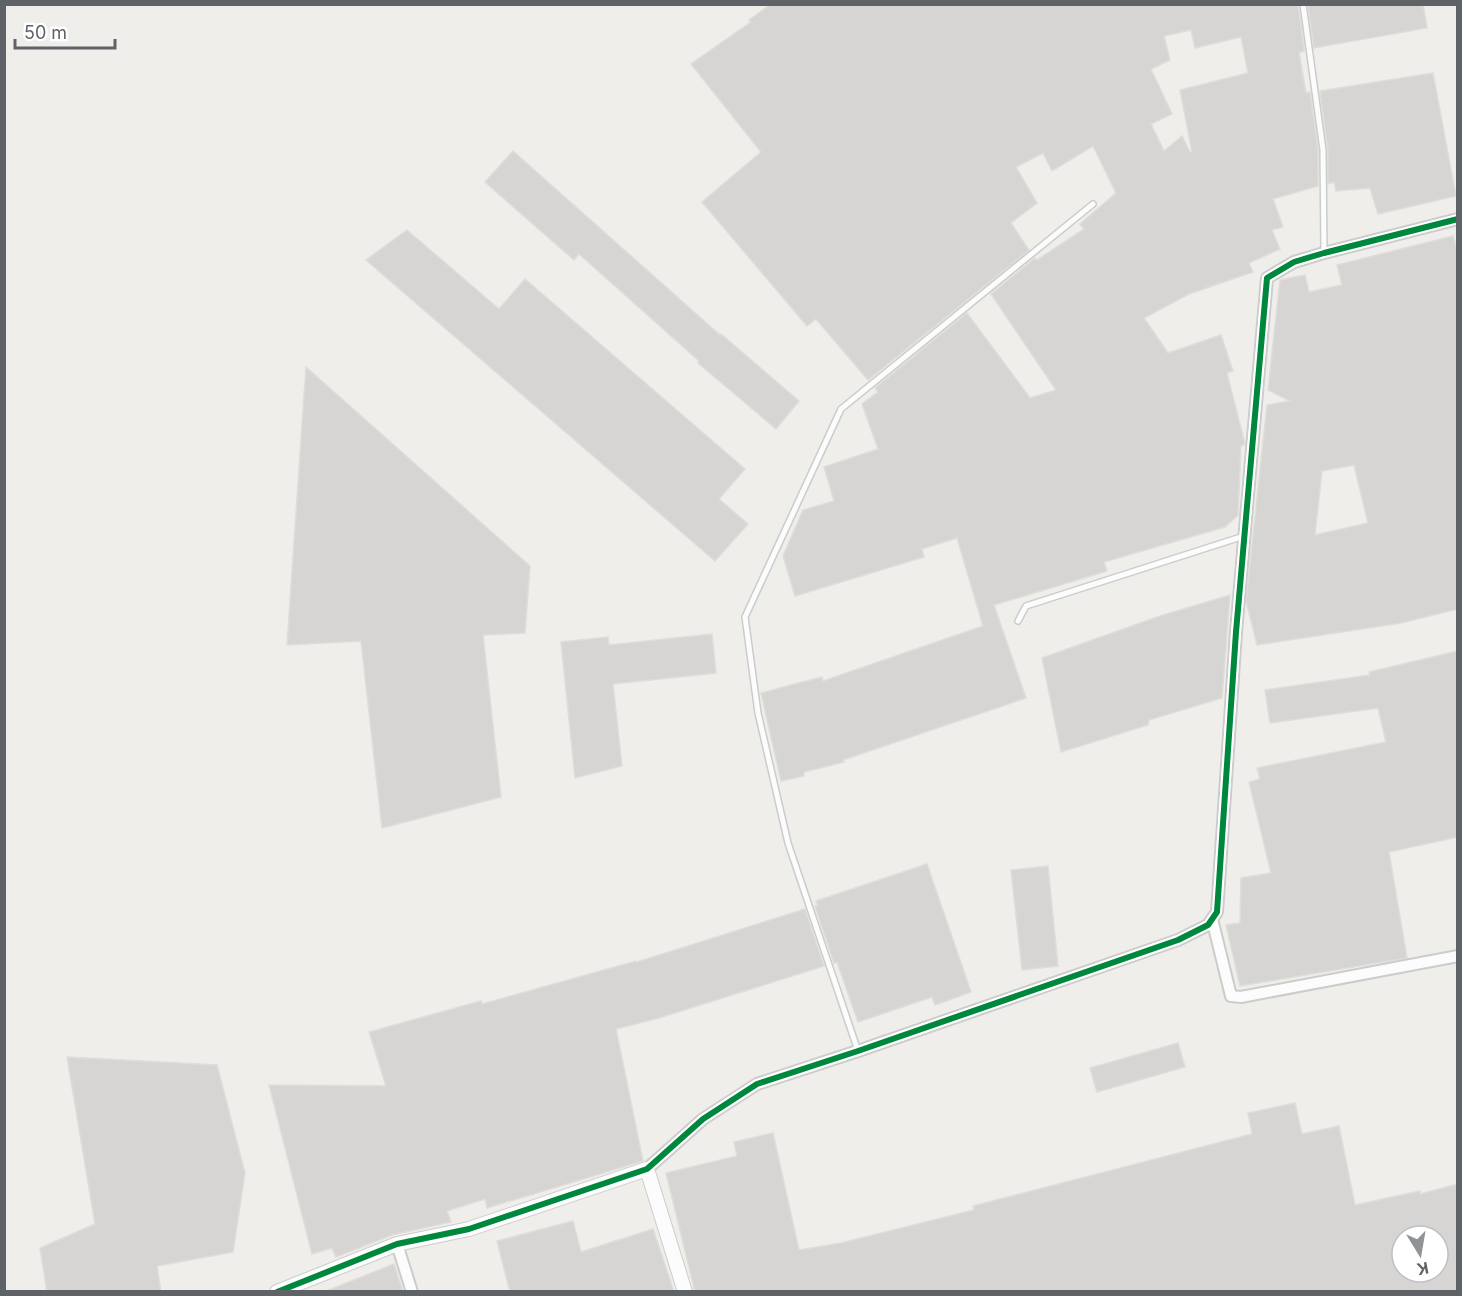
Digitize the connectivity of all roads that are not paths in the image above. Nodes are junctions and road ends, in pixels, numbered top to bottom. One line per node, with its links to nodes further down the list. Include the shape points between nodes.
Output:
1 (1303, 4): 4 (lane, via 1323,150)
2 (1093, 204): 9 (lane, via 841,409 745,617 758,713 788,843)
3 (1458, 219): 4 (street)
4 (1324, 253): 5 (street, via 1294,262 1267,278)
5 (1244, 536): 6 (lane, via 1026,606); 7 (street, via 1217,912)
6 (1017, 621)
7 (1212, 919): 8 (street, via 1231,996); 9 (street, via 1208,926 1178,940)
8 (1458, 956)
9 (858, 1052): 10 (street, via 757,1084 703,1119)
10 (647, 1169): 11 (street, via 469,1229); 14 (street)
11 (397, 1244): 12 (street); 13 (street)
12 (277, 1292)
13 (412, 1292)
14 (685, 1292)

